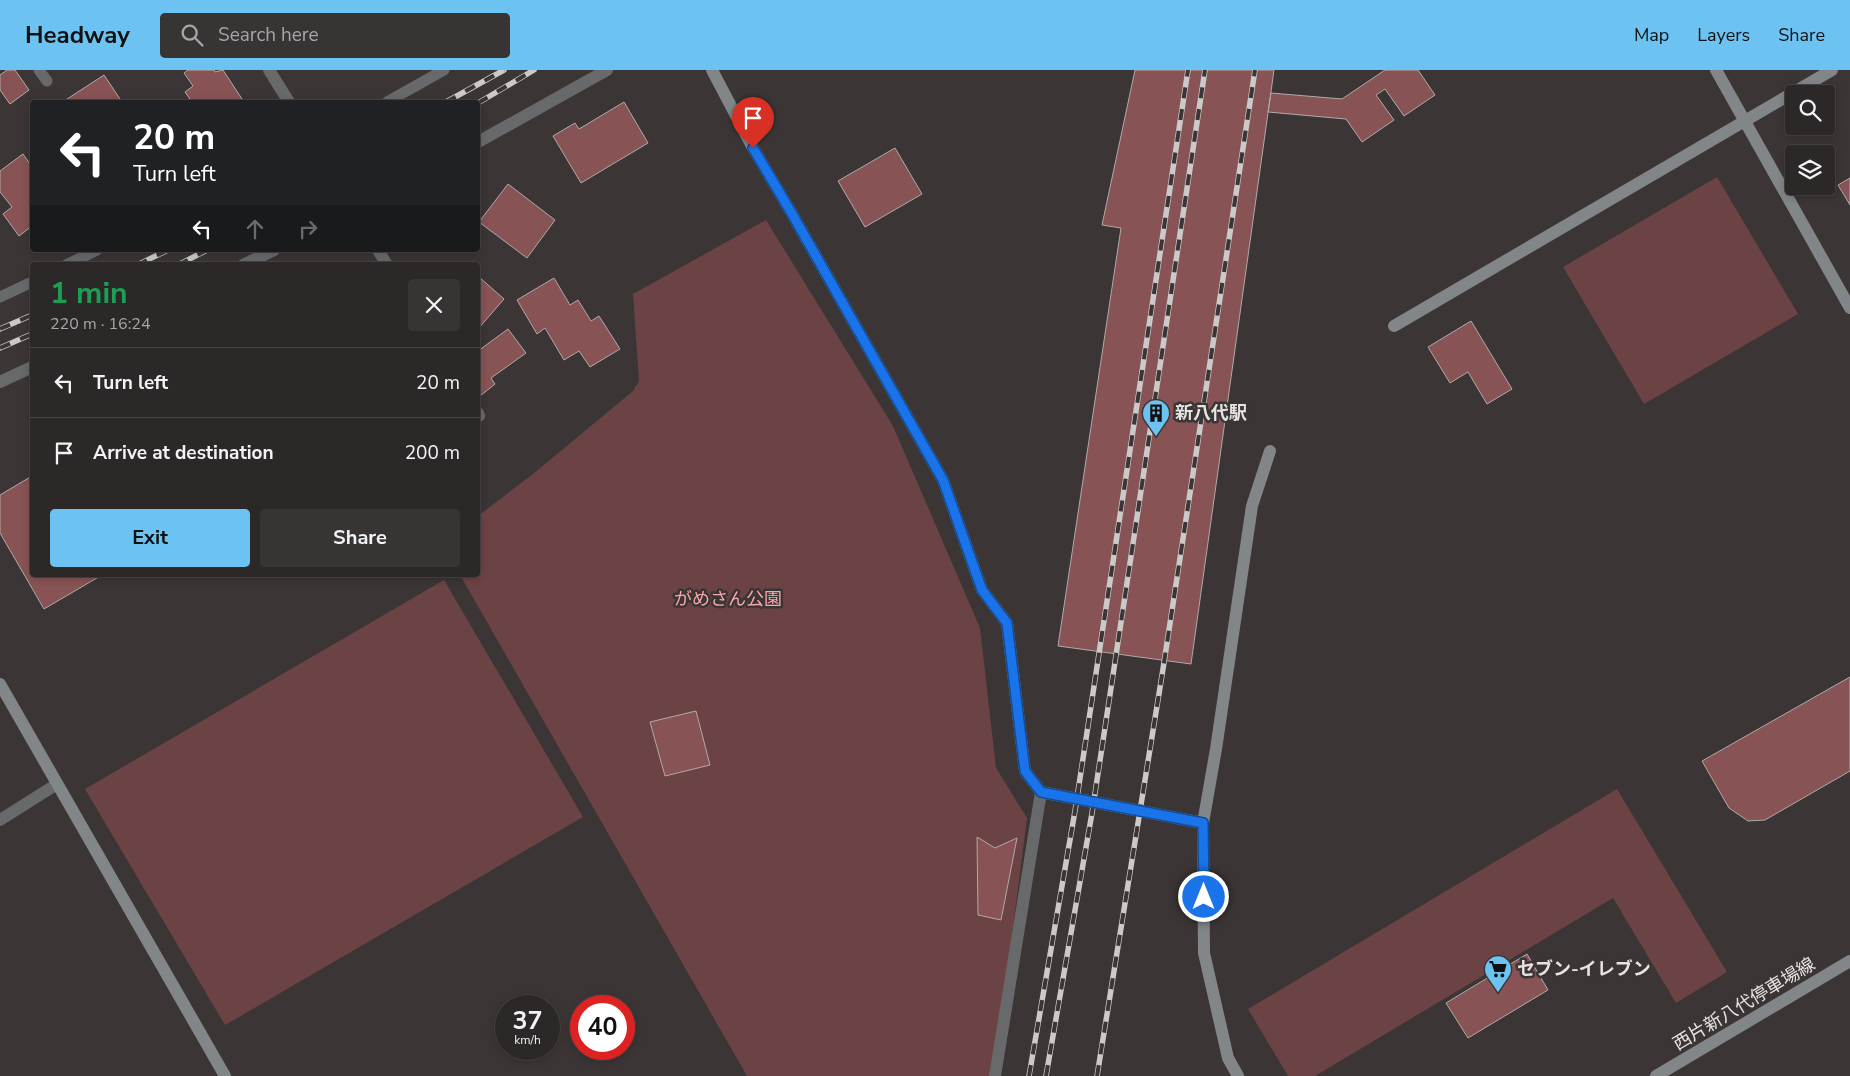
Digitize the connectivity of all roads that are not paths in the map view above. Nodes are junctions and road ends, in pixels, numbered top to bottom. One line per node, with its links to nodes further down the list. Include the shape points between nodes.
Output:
1 (39, 70): 8 (lane)
2 (269, 70): 9 (street)
3 (444, 70): 10 (lane)
4 (608, 70): 12 (street)
5 (712, 70): 26 (street, via 753,148 943,480 982,590 1007,623 1025,771)
6 (1716, 70): 11 (street)
7 (1832, 70): 11 (street)
8 (47, 81)
9 (288, 100)
10 (391, 100)
11 (1745, 120): 19 (street); 20 (street)
12 (480, 141)
13 (93, 252): 15 (lane)
14 (270, 252): 16 (street)
15 (72, 262)
16 (249, 262)
17 (30, 283): 18 (lane)
18 (0, 297)
19 (1850, 308)
20 (1394, 326)
21 (30, 368): 22 (street)
22 (0, 382)
23 (1270, 452): 28 (street, via 1252,506)
24 (0, 684): 25 (street)
25 (58, 784): 27 (street); 30 (street)
26 (1041, 792): 28 (street); 31 (street)
27 (0, 820)
28 (1203, 823): 32 (street, via 1204,953 1228,1058)
29 (1850, 961): 33 (street, 西片新八代停車場線)
30 (225, 1076)
31 (995, 1076)
32 (1238, 1076)
33 (1656, 1076)

